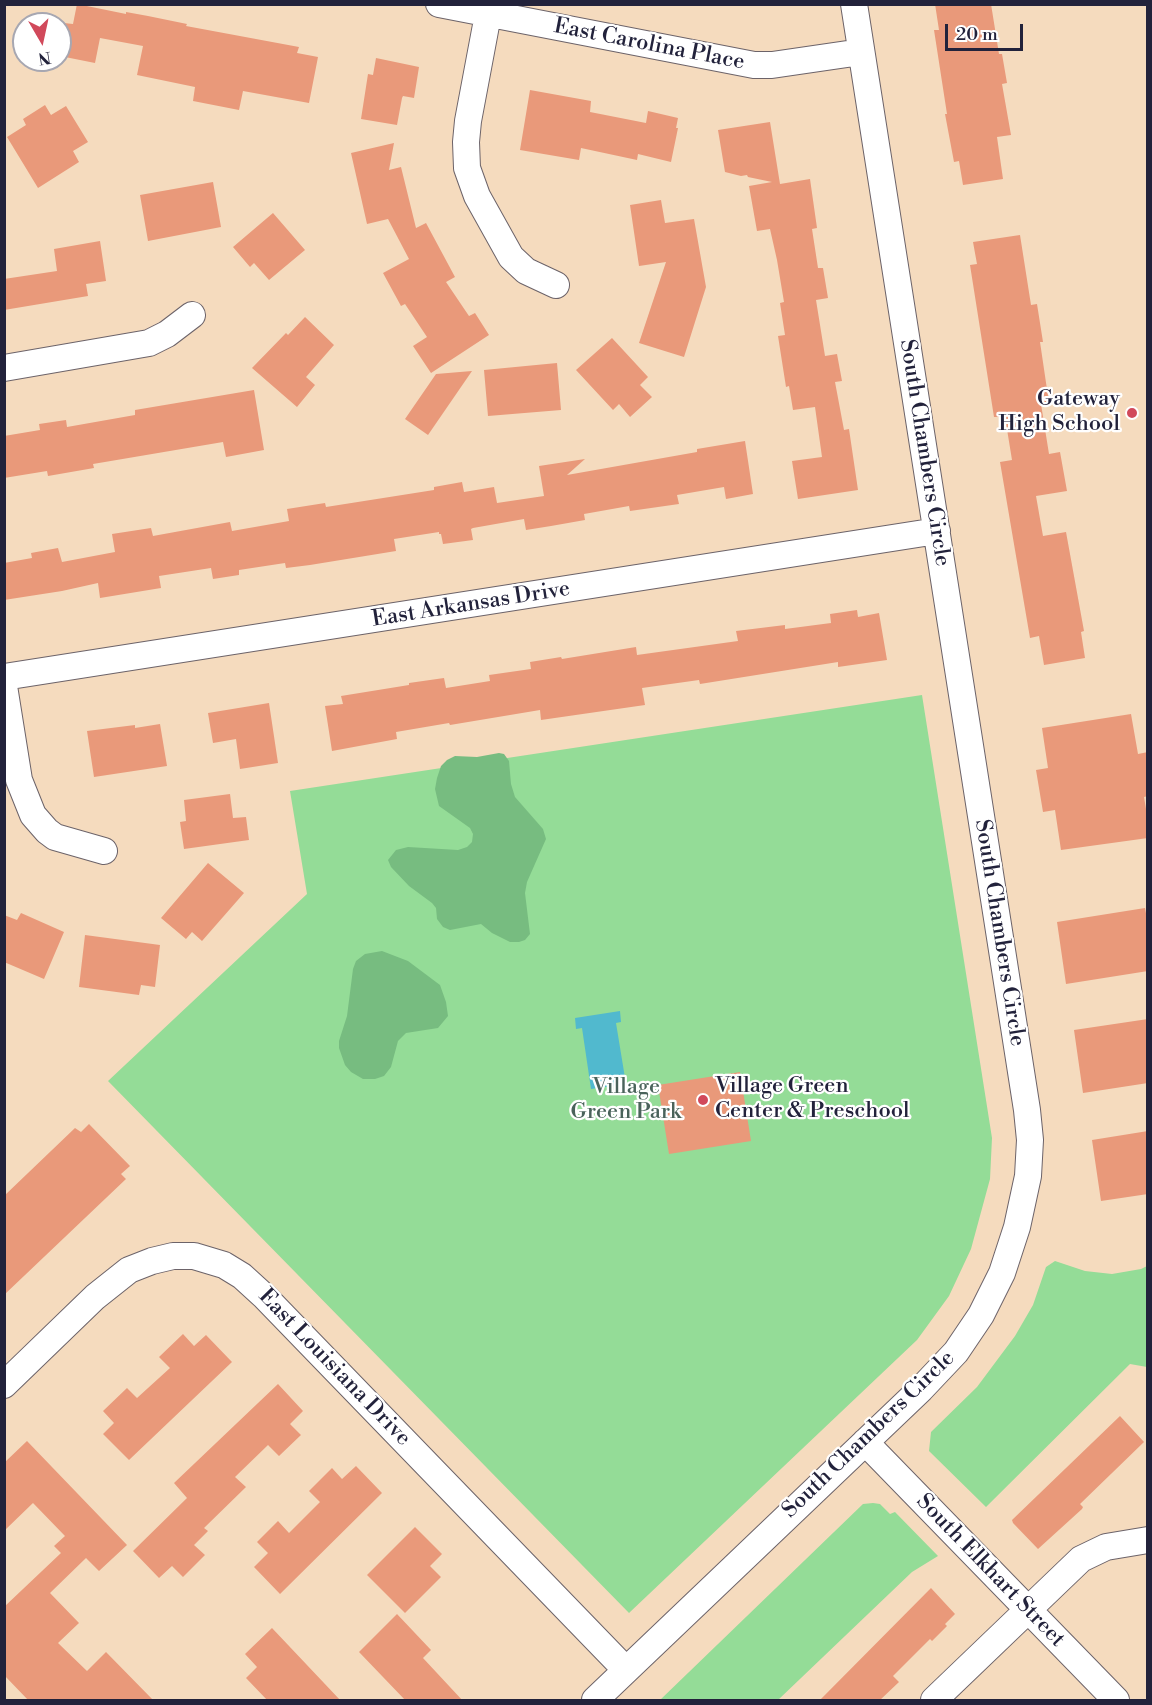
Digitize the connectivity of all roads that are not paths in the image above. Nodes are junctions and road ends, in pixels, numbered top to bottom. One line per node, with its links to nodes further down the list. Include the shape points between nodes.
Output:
1 (439, 4): 3 (street, East Carolina Place)
2 (854, 4): 4 (street, South Chambers Circle)
3 (489, 9): 4 (street, East Carolina Place, via 754,65); 5 (street, via 467,131 470,180 515,262)
4 (861, 52): 8 (street, South Chambers Circle)
5 (556, 285)
6 (192, 315): 7 (street, via 148,343)
7 (4, 368)
8 (937, 531): 9 (street, East Arkansas Drive); 13 (street, South Chambers Circle, via 1027,1110 1030,1160 1011,1249 981,1315 945,1364)
9 (4, 677)
10 (4, 686): 11 (street, via 19,780 33,815 55,837)
11 (104, 851)
12 (4, 1385): 16 (street, East Louisiana Drive, via 95,1297 129,1270 173,1256 194,1256 224,1265 265,1297)
13 (865, 1442): 15 (street, South Elkhart Street); 16 (street, South Chambers Circle)
14 (1148, 1540): 15 (street, via 1089,1554)
15 (1028, 1609): 18 (street); 19 (street, South Elkhart Street)
16 (626, 1670): 17 (street, South Chambers Circle)
17 (595, 1701)
18 (934, 1701)
19 (1116, 1701)

